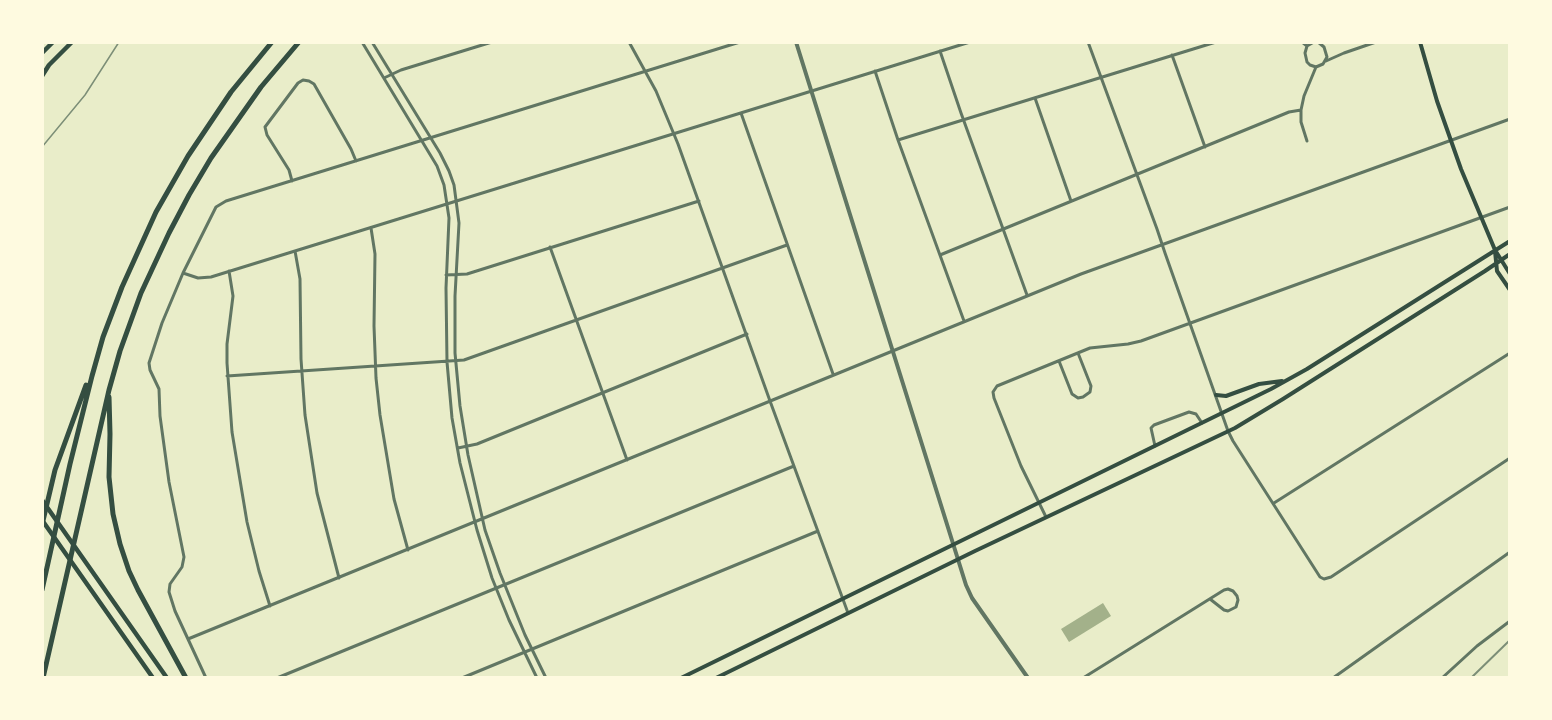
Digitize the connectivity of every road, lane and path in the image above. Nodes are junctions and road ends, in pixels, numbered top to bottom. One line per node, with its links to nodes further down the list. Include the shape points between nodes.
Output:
1 (53, 42): 21 (main road)
2 (72, 42): 28 (main road)
3 (272, 42): 77 (highway, via 213,118 172,183 134,259)
4 (299, 42): 89 (highway, via 241,114 189,195 141,293)
5 (362, 42): 29 (street)
6 (372, 42): 27 (street)
7 (492, 42): 27 (street)
8 (629, 42): 25 (street)
9 (740, 42): 18 (street)
10 (796, 42): 31 (street)
11 (970, 42): 20 (street)
12 (1088, 42): 30 (street)
13 (1216, 42): 22 (street)
14 (1302, 42): 19 (street)
15 (1318, 42): 19 (street); 23 (street, via 1327,53)
16 (1376, 42): 23 (street)
17 (1420, 42): 42 (main road)
18 (726, 44): 25 (street)
19 (1307, 46): 24 (street, via 1306,59)
20 (940, 51): 26 (street); 36 (street)
21 (42, 53)
22 (1172, 55): 30 (street); 43 (street)
23 (1325, 62): 24 (street)
24 (1316, 68): 33 (street)
25 (646, 71): 37 (street); 38 (street)
26 (875, 71): 31 (street); 40 (street)
27 (392, 74): 29 (street); 38 (street)
28 (42, 76)
29 (384, 78): 39 (street)
30 (1101, 78): 32 (street); 45 (street)
31 (812, 91): 34 (street); 78 (street)
32 (1035, 98): 36 (street); 49 (street)
33 (1301, 110): 41 (street); 43 (street)
34 (741, 113): 37 (street); 57 (street)
35 (1510, 119): 42 (street)
36 (963, 120): 40 (street); 54 (street)
37 (673, 134): 47 (street); 48 (street)
38 (431, 138): 39 (street); 47 (street, via 449,171)
39 (422, 140): 44 (street); 50 (street, via 442,177)
40 (898, 140): 62 (street)
41 (1307, 141)
42 (1450, 141): 52 (main road); 56 (street)
43 (1205, 147): 45 (street)
44 (356, 161): 46 (street); 46 (street, via 314,84 303,80 265,127)
45 (1136, 175): 49 (street); 56 (street)
46 (292, 181): 67 (street, via 219,204)
47 (457, 201): 50 (street); 69 (street)
48 (699, 201): 58 (street); 65 (street)
49 (1071, 201): 54 (street)
50 (448, 204): 53 (street); 70 (street)
51 (1510, 207): 52 (street)
52 (1481, 218): 59 (main road); 75 (street)
53 (371, 228): 60 (street); 84 (street, via 375,258)
54 (1003, 229): 62 (street); 72 (street)
55 (1510, 241): 59 (main road)
56 (1162, 244): 72 (street); 75 (street)
57 (787, 245): 65 (street); 86 (street)
58 (550, 248): 69 (street); 73 (street)
59 (1495, 250): 63 (main road); 64 (main road); 88 (main road)
60 (294, 251): 66 (street); 85 (street, via 300,279)
61 (1510, 254): 63 (main road)
62 (940, 255): 74 (street)
63 (1501, 260): 64 (main road); 68 (main road)
64 (1496, 263): 71 (main road); 95 (main road, via 1273,406)
65 (723, 268): 73 (street); 76 (street)
66 (229, 271): 67 (street, via 201,278); 87 (street, via 233,296)
67 (183, 273): 124 (street, via 149,365 159,389 170,488 184,557 169,592)
68 (1510, 274)
69 (456, 275): 70 (street); 81 (street)
70 (446, 276): 83 (street)
71 (1510, 290)
72 (1027, 296): 74 (street)
73 (576, 320): 81 (street); 90 (street)
74 (964, 322): 78 (street)
75 (1190, 323): 79 (street, via 1135,342 1097,346); 91 (street)
76 (747, 334): 90 (street); 92 (street)
77 (100, 347): 109 (highway, via 55,470); 118 (highway)
78 (892, 351): 86 (street); 111 (street)
79 (1078, 353): 82 (street); 82 (street, via 1091,386 1089,394 1083,397 1072,394)
80 (1510, 353): 104 (street)
81 (456, 361): 83 (street); 97 (street)
82 (1059, 361): 103 (street, via 999,385 993,392)
83 (447, 362): 84 (street); 98 (street)
84 (375, 366): 85 (street); 112 (street, via 388,470)
85 (302, 371): 87 (street); 115 (street, via 315,480)
86 (833, 374): 92 (street)
87 (227, 376): 121 (street, via 241,492)
88 (1286, 381): 91 (main road); 93 (main road)
89 (109, 390): 127 (highway); 130 (highway, via 109,477 120,544 144,602)
90 (602, 393): 97 (street); 100 (street)
91 (1216, 395): 93 (street)
92 (770, 401): 100 (street); 101 (street)
93 (1222, 413): 94 (main road); 95 (street)
94 (1202, 423): 96 (main road); 96 (street, via 1191,412 1154,425 1151,428)
95 (1228, 430): 104 (street); 105 (main road)
96 (1155, 446): 103 (main road)
97 (466, 447): 98 (street); 106 (street)
98 (458, 448): 108 (street)
99 (1510, 458): 104 (street, via 1331,578 1320,577)
100 (627, 460): 106 (street)
101 (794, 466): 110 (street); 116 (street)
102 (42, 500): 129 (main road)
103 (1039, 502): 105 (street); 111 (main road)
104 (1273, 504)
105 (1046, 517): 114 (main road)
106 (482, 519): 108 (street); 116 (street)
107 (42, 520): 128 (main road)
108 (475, 522): 112 (street); 117 (street)
109 (42, 525)
110 (818, 531): 119 (street); 125 (street)
111 (953, 545): 114 (street); 119 (main road)
112 (408, 550): 115 (street)
113 (1510, 552): 140 (street)
114 (957, 560): 122 (main road); 138 (street, via 972,598)
115 (339, 578): 121 (street)
116 (504, 585): 117 (street); 125 (street)
117 (496, 588): 126 (street); 132 (street)
118 (42, 590)
119 (843, 599): 122 (street); 136 (main road)
120 (1210, 600): 120 (street, via 1224,610 1236,607 1238,600 1236,593 1228,589); 139 (street)
121 (270, 606): 124 (street)
122 (848, 613): 137 (main road)
123 (1510, 621): 141 (street)
124 (188, 639): 131 (street)
125 (531, 649): 126 (street); 135 (street)
126 (524, 652): 133 (street); 134 (street)
127 (43, 678)
128 (153, 678)
129 (167, 678)
130 (186, 678)
131 (206, 678)
132 (277, 678)
133 (462, 678)
134 (537, 678)
135 (546, 678)
136 (681, 678)
137 (716, 678)
138 (1028, 678)
139 (1083, 678)
140 (1333, 678)
141 (1442, 678)

